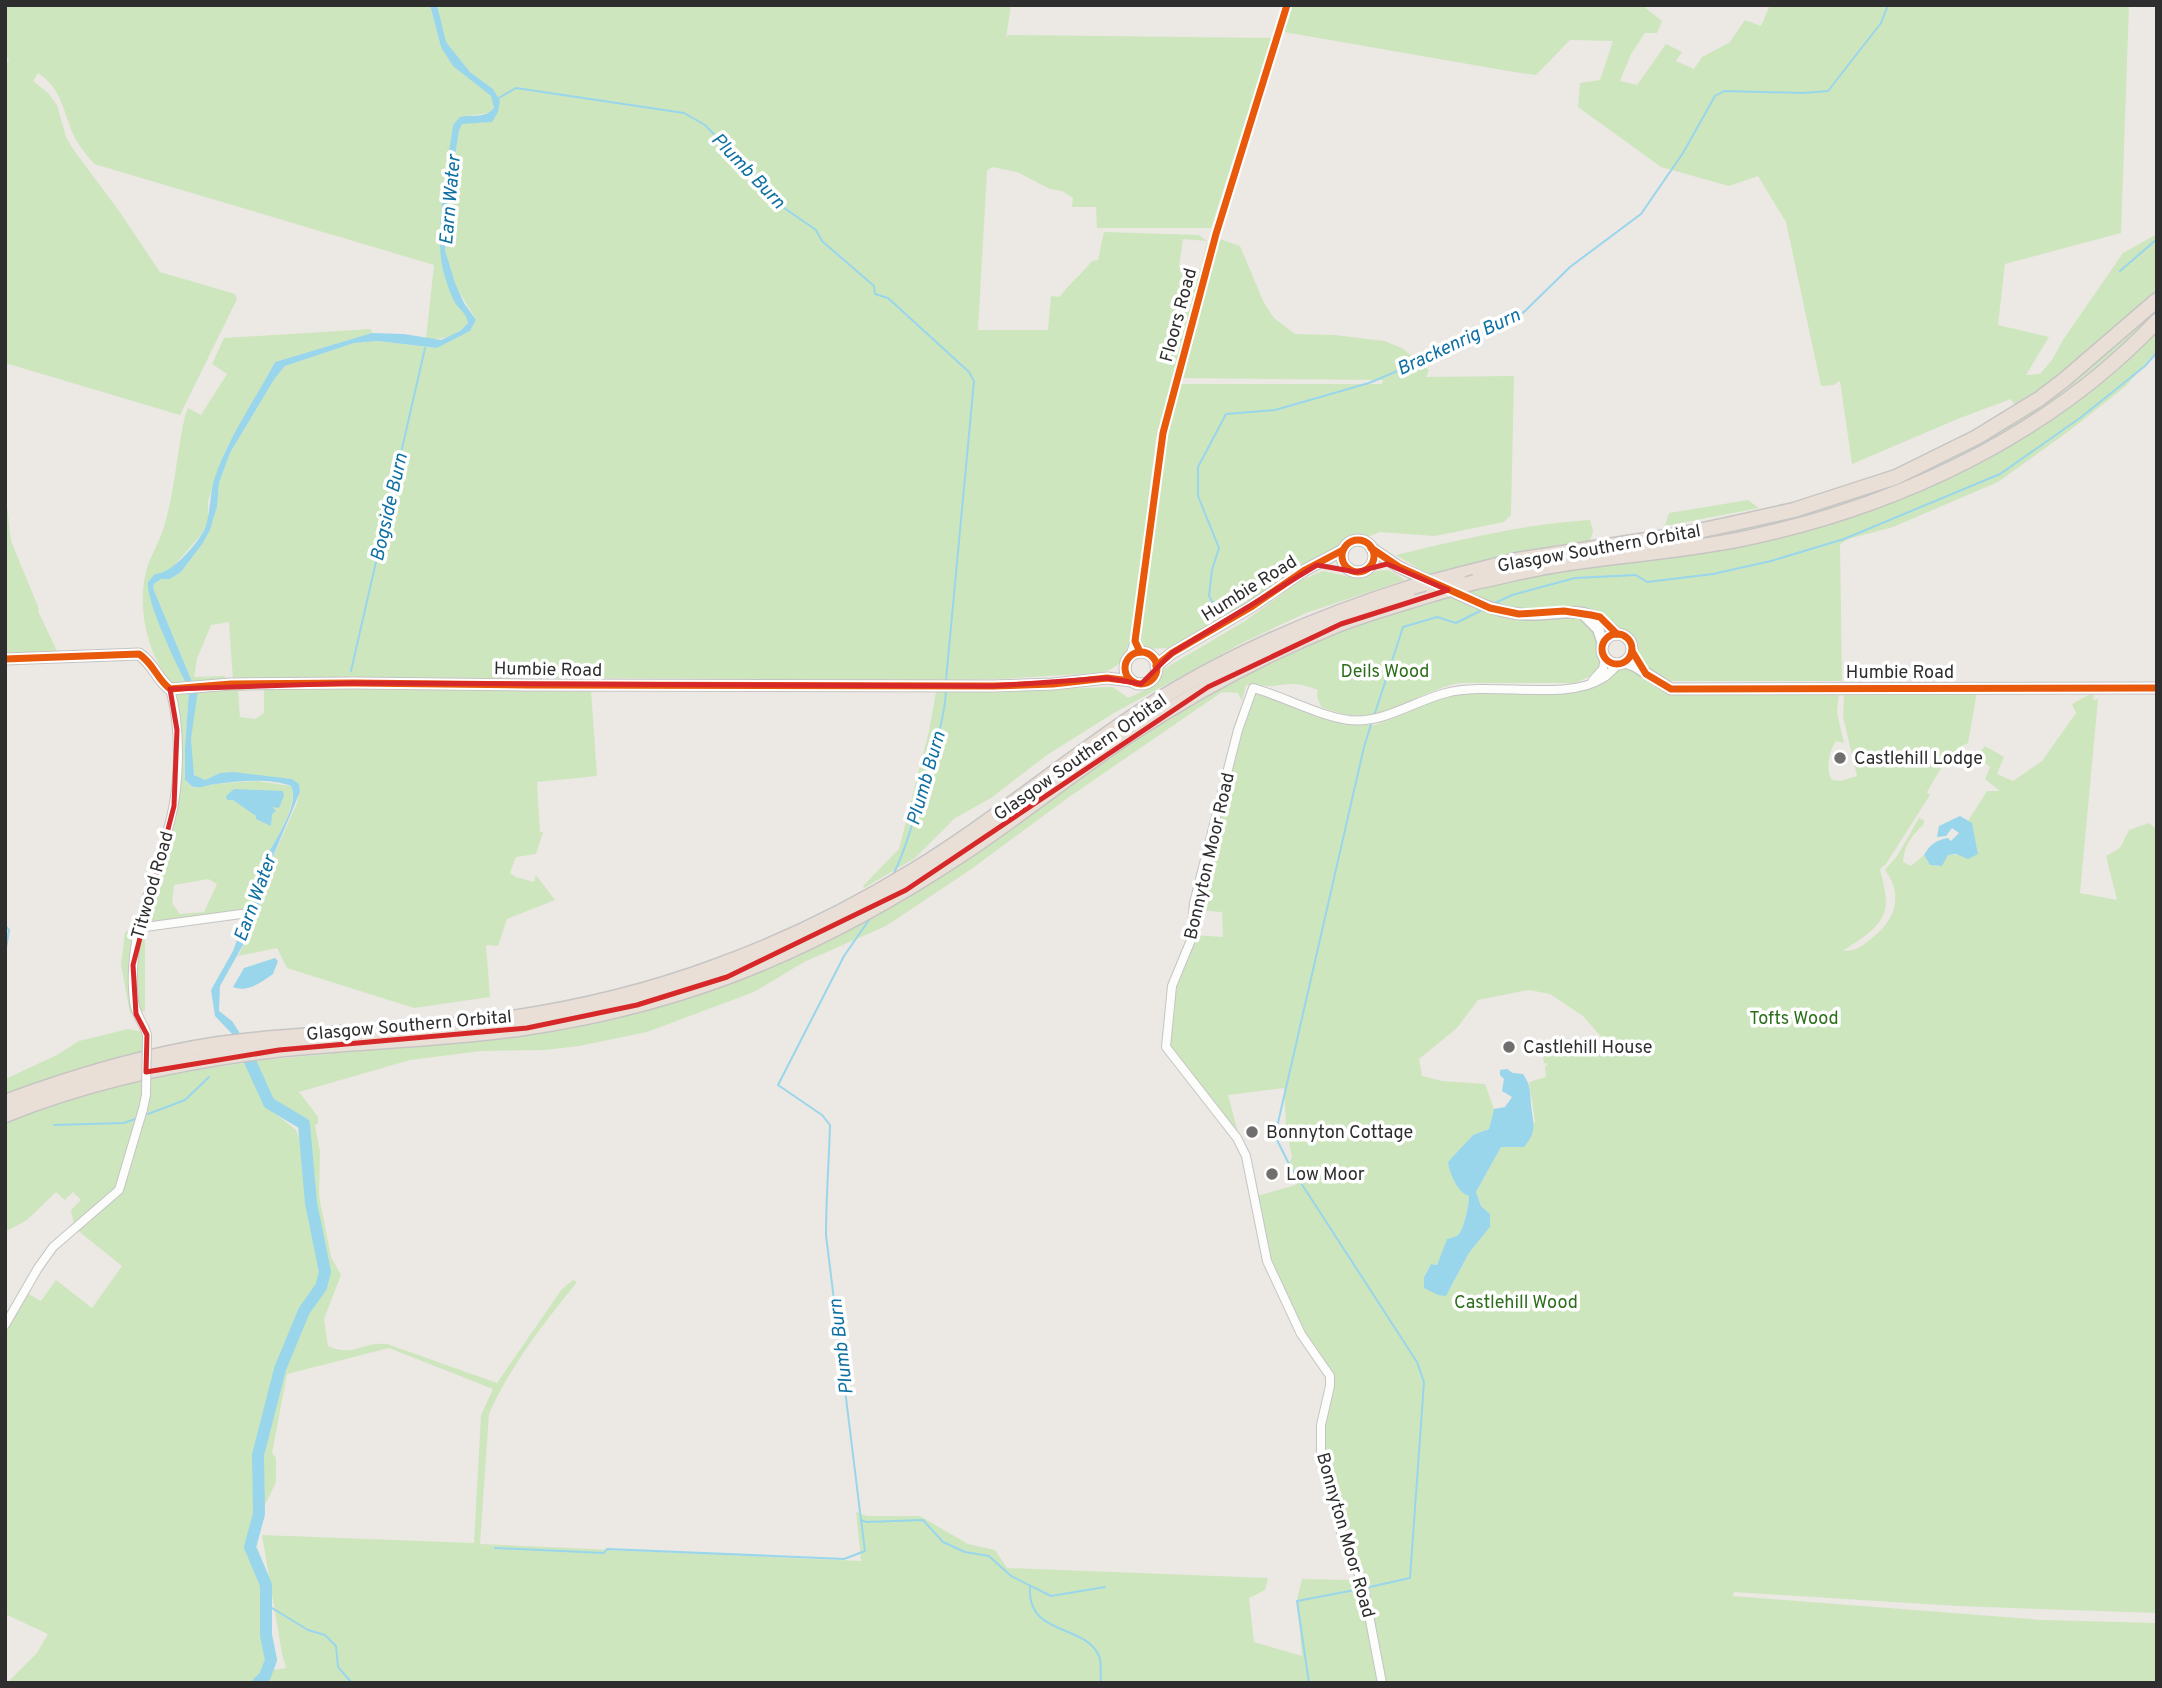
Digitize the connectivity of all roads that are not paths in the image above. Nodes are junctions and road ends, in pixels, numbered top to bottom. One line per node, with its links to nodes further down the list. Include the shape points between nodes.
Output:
1 (1287, 5): 15 (street, Floors Road, via 1216,234 1163,433)
2 (2157, 300): 28 (highway, Glasgow Southern Orbital, bridge, via 2039,399 1977,437 1896,477 1744,522 1517,560 1412,587 1266,642 1142,710 917,869 841,911 713,968 539,1012 458,1025 268,1038)
3 (2157, 321): 28 (highway, Glasgow Southern Orbital, bridge, via 2053,408 1978,455 1907,490 1743,539 1562,564 1475,582 1329,629 1270,654 1133,733 906,890 794,949 727,977 637,1005 527,1028)
4 (1371, 548): 5 (street, via 1356,540); 7 (street); 9 (street, via 1373,560)
5 (1343, 550): 6 (street, Humbie Road); 8 (street)
6 (1317, 565): 8 (street, Humbie Road); 14 (street, Humbie Road)
7 (1399, 567): 9 (street, via 1381,565); 10 (street, via 1490,608 1519,614)
8 (1347, 568): 9 (street)
9 (1365, 570)
10 (1580, 612): 11 (street, via 1600,617); 12 (street, via 1594,623)
11 (1617, 634): 12 (street, via 1608,636); 13 (street, via 1629,639)
12 (1603, 644): 16 (street)
13 (1632, 651): 18 (street); 20 (street)
14 (1172, 653): 15 (street, Humbie Road); 19 (street, Humbie Road)
15 (1136, 657): 19 (street); 21 (street); 22 (street, via 1126,673)
16 (1605, 658): 18 (street, Humbie Road); 23 (street, via 1603,669)
17 (5, 659): 25 (street, via 139,654 149,660 162,681)
18 (1622, 663): 20 (street, Humbie Road); 23 (street)
19 (1156, 666): 22 (street, via 1151,680)
20 (1646, 674): 24 (street, Humbie Road, via 1671,688)
21 (1107, 678): 22 (street, Humbie Road); 25 (street, Humbie Road, via 993,686 354,683)
22 (1131, 681)
23 (1585, 685): 32 (street, Bonnyton Moor Road, via 1450,692 1370,720 1325,714 1253,688 1194,903 1191,940 1172,986 1166,1047 1246,1156 1267,1261 1301,1334 1329,1377 1321,1455 1345,1544 1363,1584)
24 (2157, 688)
25 (176, 689): 27 (street, Titwood Road, via 174,806)
26 (241, 914): 27 (street)
27 (139, 925): 31 (street, Titwood Road, bridge, via 134,1001 147,1035 146,1095 119,1190 53,1247)
28 (220, 1051): 29 (highway, Glasgow Southern Orbital, via 161,1055); 30 (highway, Glasgow Southern Orbital)
29 (5, 1102)
30 (5, 1115)
31 (5, 1325)
32 (1382, 1683)

